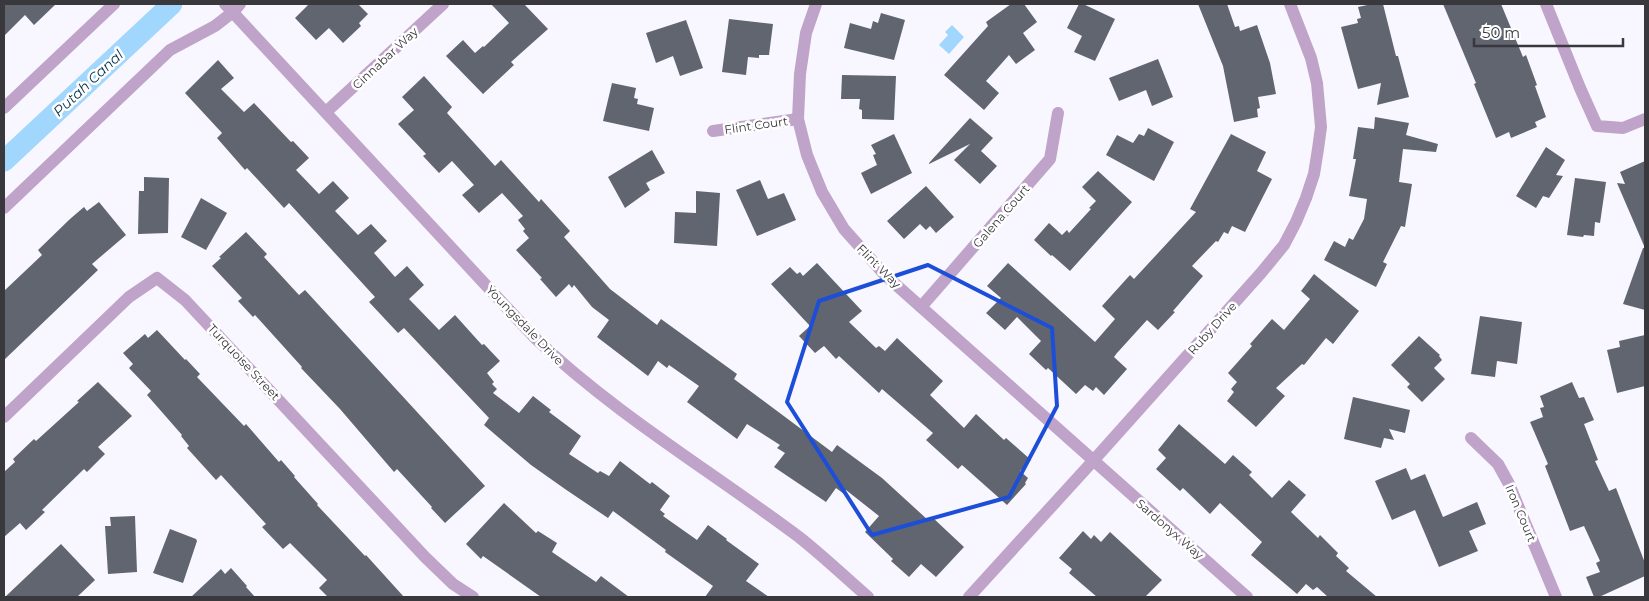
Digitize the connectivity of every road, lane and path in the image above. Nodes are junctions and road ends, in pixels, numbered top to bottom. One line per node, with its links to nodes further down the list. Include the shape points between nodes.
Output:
1 (114, 4): 7 (street)
2 (443, 4): 8 (street, Cinnabar Way)
3 (816, 4): 11 (street, Flint Way, via 806,33)
4 (1290, 4): 17 (street, Ruby Drive, via 1311,58 1321,128 1314,174 1296,222 1284,245 1255,280)
5 (1546, 4): 10 (street, via 1597,126 1623,128)
6 (233, 6): 8 (street, Youngsdale Drive); 13 (street, via 215,26 170,50)
7 (4, 108)
8 (326, 112): 19 (street, Youngsdale Drive, via 561,363 800,538)
9 (1058, 114): 14 (street, Galena Court, via 1050,159)
10 (1645, 119)
11 (798, 120): 12 (street, Flint Court); 14 (street, Flint Way, via 807,155 822,192 844,230 885,275)
12 (713, 131)
13 (4, 208)
14 (921, 307): 17 (street, Flint Way)
15 (4, 417): 18 (street, Turquoise Street, via 130,297 157,278 185,300 425,556 453,584)
16 (1471, 438): 22 (street, Iron Court, via 1498,464 1509,484)
17 (1093, 461): 20 (street, Ruby Drive); 21 (street, Sardonyx Way)
18 (473, 597)
19 (868, 597)
20 (969, 597)
21 (1247, 597)
22 (1556, 597)

